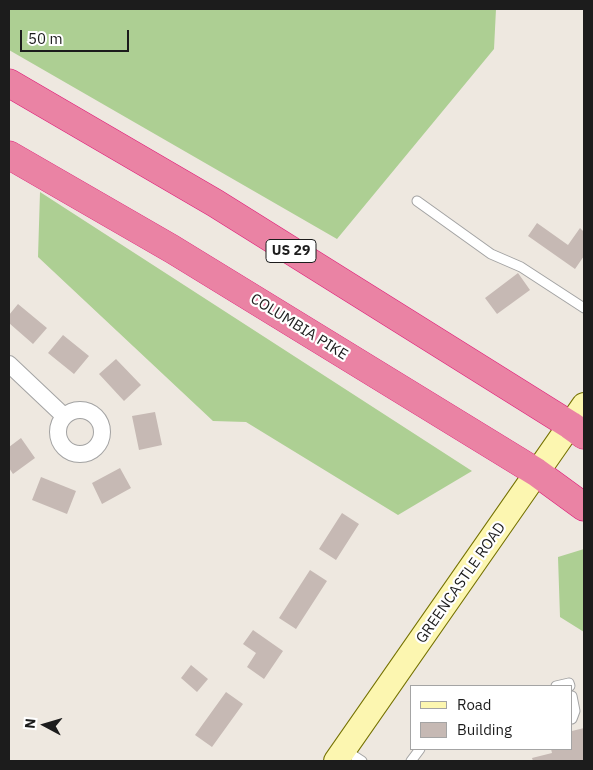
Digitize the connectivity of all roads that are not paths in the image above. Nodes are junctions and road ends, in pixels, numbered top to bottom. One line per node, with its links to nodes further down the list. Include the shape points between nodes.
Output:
1 (9, 83): 7 (highway, US 29)
2 (9, 155): 8 (highway, COLUMBIA PIKE, via 172,249)
3 (417, 201): 4 (lane, via 491,254 521,267)
4 (584, 308)
5 (9, 364): 6 (street)
6 (64, 416)
7 (580, 421): 8 (street, GREENCASTLE ROAD)
8 (536, 472): 9 (highway, COLUMBIA PIKE); 13 (street, GREENCASTLE ROAD)
9 (584, 507)
10 (573, 701): 11 (lane)
11 (573, 716)
12 (419, 750): 14 (lane)
13 (348, 757)
14 (410, 761)

